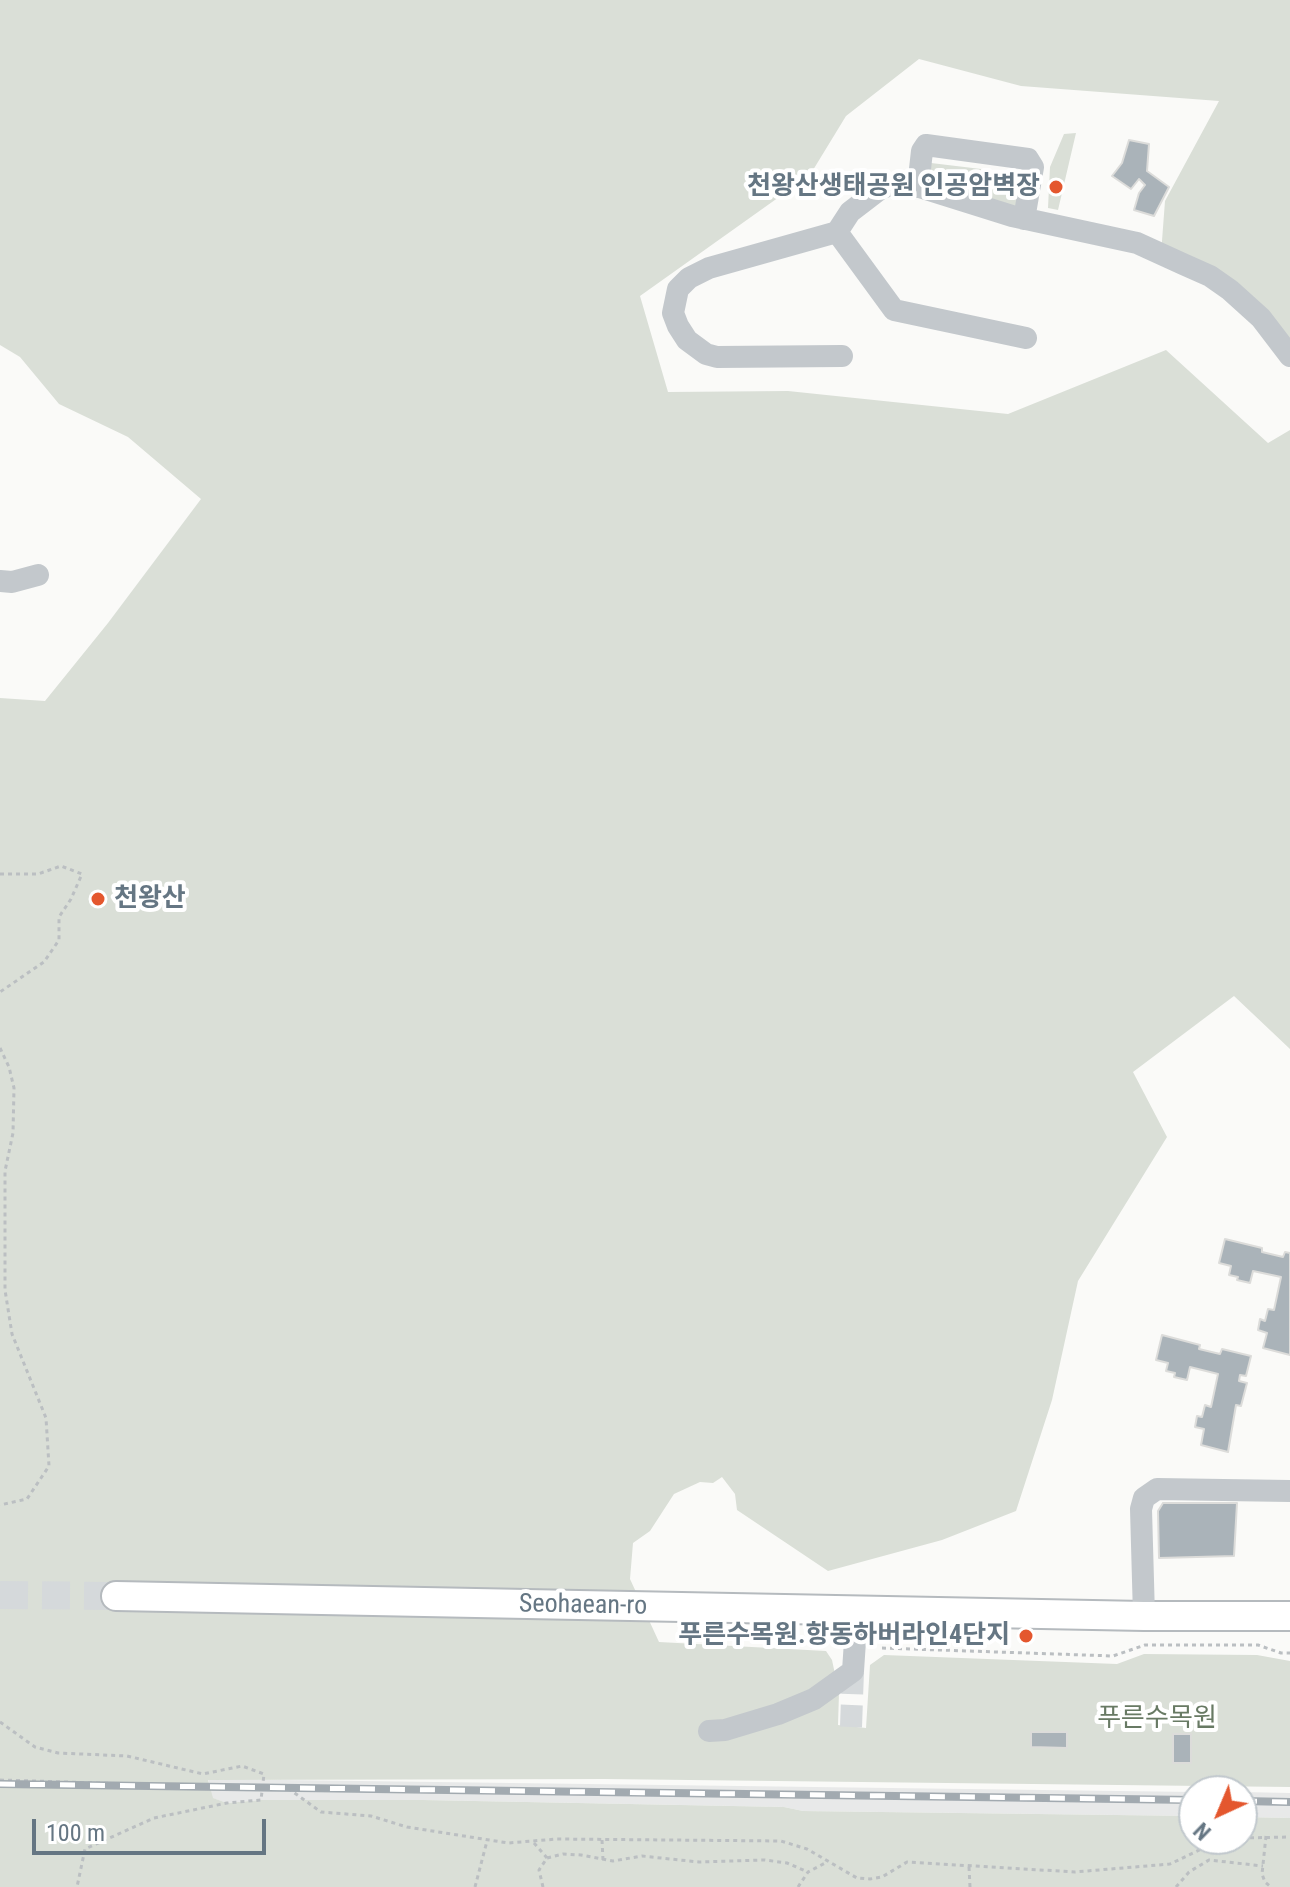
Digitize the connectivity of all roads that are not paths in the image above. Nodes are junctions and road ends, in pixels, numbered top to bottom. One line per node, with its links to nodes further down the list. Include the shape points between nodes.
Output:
1 (918, 187): 2 (lane); 2 (lane, via 922,151 929,144 1028,159 1033,167); 3 (lane, via 880,189 850,212)
2 (1024, 219): 6 (lane, via 1137,243 1210,276 1261,318)
3 (837, 232): 4 (lane, via 894,310); 5 (lane, via 709,268 678,289 673,313 687,340 717,357)
4 (1026, 338)
5 (842, 356)
6 (1290, 356)
7 (38, 575): 8 (lane)
8 (0, 581)
9 (1290, 1491): 12 (lane, via 1157,1489 1144,1498)
10 (116, 1596): 11 (main road, Seohaean-ro)
11 (857, 1611): 12 (main road, Seohaean-ro); 14 (lane, via 853,1671 814,1699)
12 (1144, 1616): 13 (main road, Seohaean-ro)
13 (1290, 1616)
14 (709, 1731)

